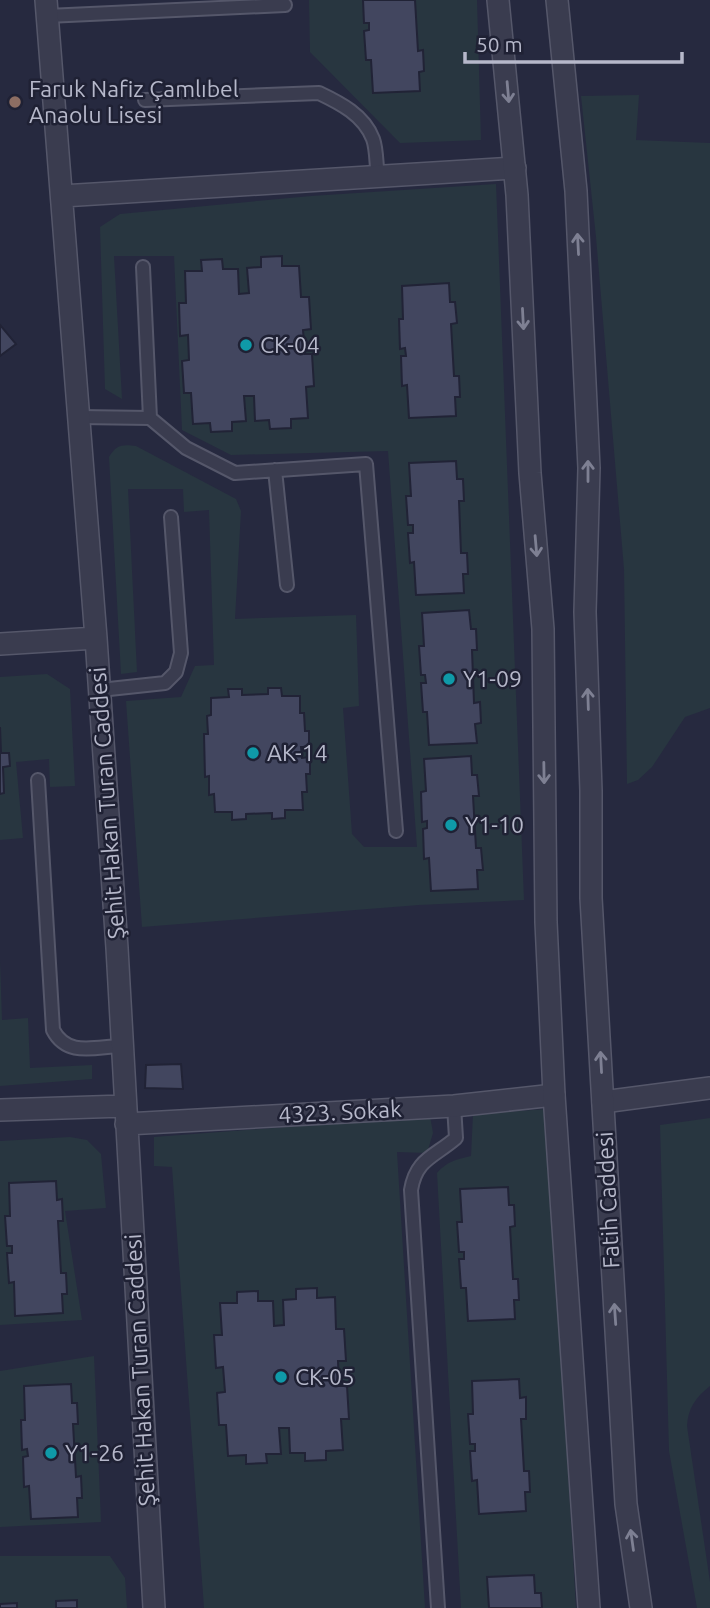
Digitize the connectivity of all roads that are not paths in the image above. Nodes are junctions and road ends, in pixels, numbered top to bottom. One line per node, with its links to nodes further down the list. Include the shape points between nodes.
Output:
1 (498, 0): 6 (street, one-way to 6)
2 (557, 0): 23 (street, Fatih Caddesi, one-way to 2, via 591,898 585,611 589,468 576,191)
3 (285, 5): 4 (lane)
4 (46, 8): 8 (street, Şehit Hakan Turan Caddesi)
5 (145, 100): 7 (lane, via 319,93 343,104 367,129 373,139)
6 (515, 169): 7 (street); 22 (street, one-way to 22, via 543,629 546,922)
7 (378, 177): 8 (street)
8 (62, 197): 10 (street, Şehit Hakan Turan Caddesi)
9 (143, 267): 11 (lane)
10 (79, 417): 11 (lane); 15 (street, Şehit Hakan Turan Caddesi)
11 (150, 418): 12 (lane, via 186,448 235,474)
12 (275, 470): 14 (lane); 19 (lane, via 366,464)
13 (171, 517): 17 (lane, via 181,653 176,672 165,683)
14 (286, 585)
15 (96, 638): 16 (street); 17 (street, Şehit Hakan Turan Caddesi)
16 (0, 644)
17 (100, 691): 20 (street, Şehit Hakan Turan Caddesi)
18 (38, 780): 20 (lane, via 53,1030 59,1043 71,1048)
19 (396, 831)
20 (121, 1046): 26 (street, Şehit Hakan Turan Caddesi)
21 (710, 1088): 23 (street)
22 (554, 1095): 24 (street, 4323. Sokak); 29 (street)
23 (603, 1102): 30 (street, Fatih Caddesi, one-way to 23, via 626,1504)
24 (454, 1106): 26 (street, 4323. Sokak); 28 (lane, via 456,1138 421,1163 411,1190)
25 (0, 1110): 26 (street, 4323. Sokak)
26 (125, 1115): 27 (street, Şehit Hakan Turan Caddesi)
27 (154, 1608)
28 (438, 1608)
29 (589, 1608)
30 (641, 1608)

